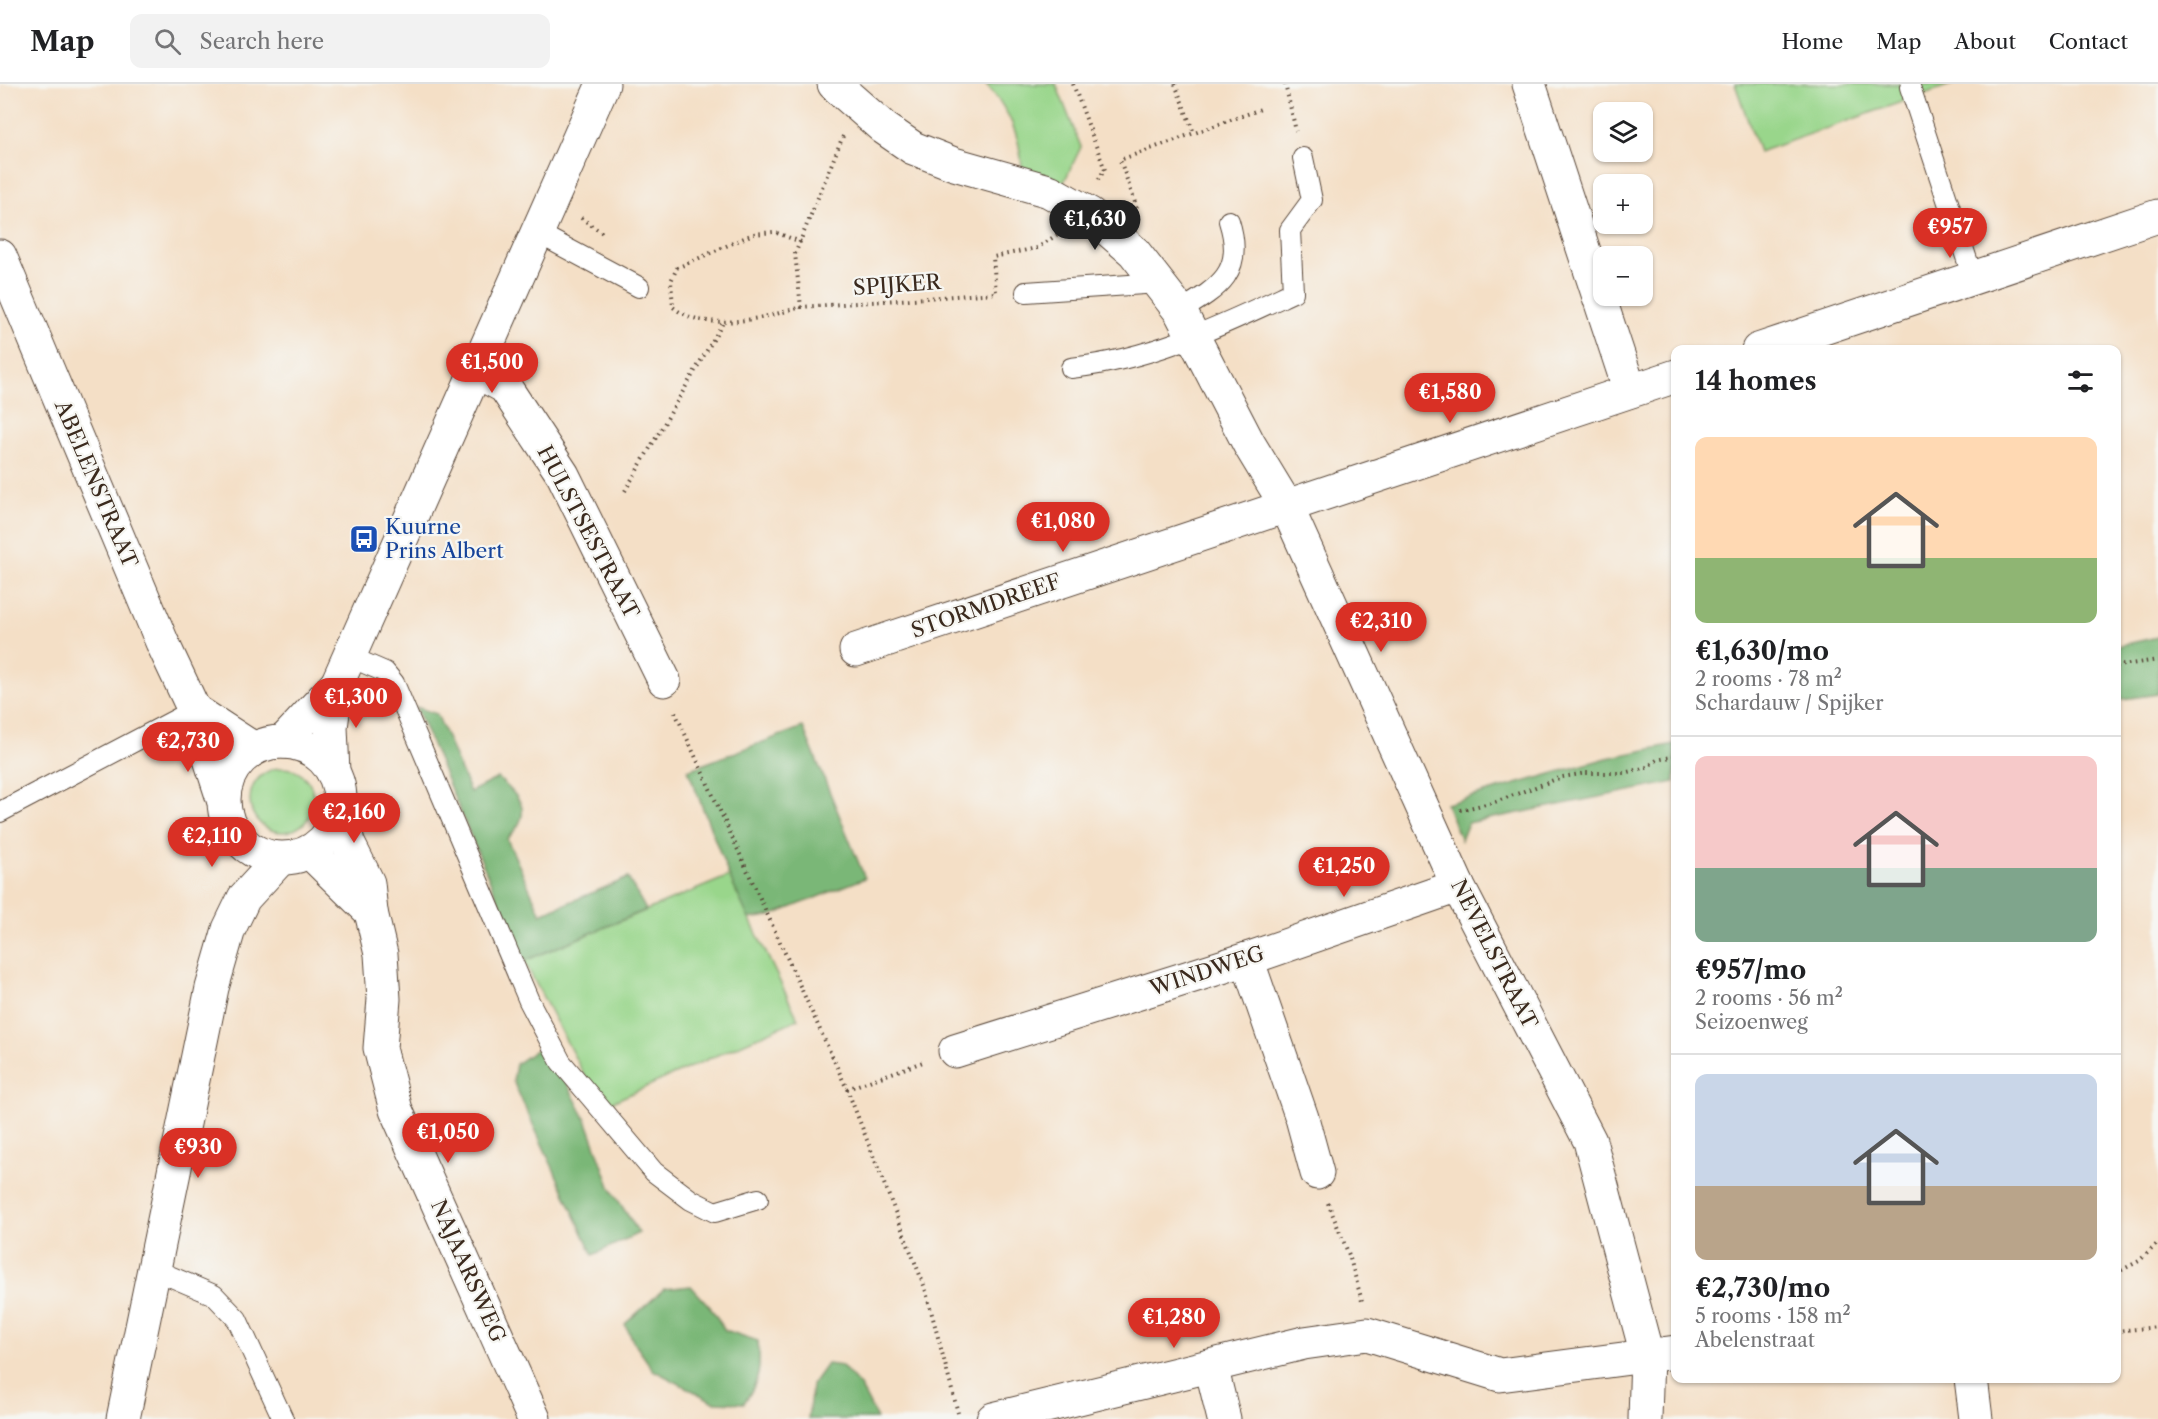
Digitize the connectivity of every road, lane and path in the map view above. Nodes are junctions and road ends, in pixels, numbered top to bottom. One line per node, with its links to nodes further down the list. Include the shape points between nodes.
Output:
1 (603, 84): 15 (street)
2 (1073, 84): 11 (path, via 1105,170)
3 (1175, 84): 9 (path)
4 (1285, 84): 10 (path)
5 (1528, 84): 29 (street)
6 (1910, 87): 19 (lane)
7 (845, 93): 11 (street, NEVELSTRAAT, via 913,148 1049,191); 16 (path)
8 (1261, 109): 9 (path)
9 (1194, 133): 12 (path, via 1120,160 1137,207)
10 (1303, 158): 24 (lane, via 1312,200 1290,230 1293,292)
11 (1078, 207): 18 (street, NEVELSTRAAT, via 1134,252); 22 (path, SPIJKER, via 1057,235 1037,248 993,257 996,292)
12 (1144, 215)
13 (2158, 216): 19 (street)
14 (1229, 221): 24 (lane, via 1236,254 1228,274)
15 (536, 232): 20 (lane); 27 (street)
16 (801, 242): 22 (path, via 795,254); 23 (path, SPIJKER, via 774,232 753,234 677,268 671,281 673,307 685,317)
17 (0, 256): 37 (street, ABELENSTRAAT)
18 (1153, 277): 21 (lane, via 1144,284); 24 (street, NEVELSTRAAT)
19 (1973, 278): 25 (street)
20 (639, 286)
21 (1026, 292)
22 (801, 307): 23 (path, SPIJKER, via 769,317)
23 (725, 320): 30 (path)
24 (1188, 325): 26 (lane, via 1111,363); 31 (street, NEVELSTRAAT, via 1249,444)
25 (1778, 345)
26 (1071, 368)
27 (474, 370): 35 (street); 36 (street, HULSTSESTRAAT, via 505,387 563,475)
28 (1671, 378): 29 (street, STORMDREEF)
29 (1630, 391): 31 (street, STORMDREEF)
30 (625, 491)
31 (1286, 505): 32 (street, STORMDREEF); 43 (street, NEVELSTRAAT)
32 (856, 650)
33 (2158, 660): 34 (path)
34 (2121, 665)
35 (342, 670): 38 (street); 40 (street, via 331,727); 52 (lane, via 386,672 394,683 529,1001 561,1062 654,1172 691,1200 715,1212)
36 (664, 680): 50 (path, via 682,732)
37 (194, 710): 38 (street); 41 (lane); 42 (street, ABELENSTRAAT)
38 (269, 746): 40 (street, via 299,744 312,751 325,760); 42 (street, via 232,770)
39 (1671, 757): 43 (path, via 1624,773 1586,772 1562,777)
40 (337, 787): 44 (street, via 332,831 322,843); 47 (street, NAJAARSWEG, via 348,843 368,882)
41 (0, 812)
42 (227, 814): 44 (street, via 251,850 265,857); 46 (street)
43 (1430, 822): 45 (street, NEVELSTRAAT)
44 (295, 855): 46 (street); 47 (street)
45 (1458, 886): 48 (street, WINDWEG); 59 (street, NEVELSTRAAT, via 1590,1142)
46 (244, 898): 54 (street, via 229,929 212,988)
47 (371, 912): 64 (street, NAJAARSWEG, via 381,954 384,999 380,1048 396,1110)
48 (1247, 959): 49 (street, WINDWEG); 51 (street)
49 (955, 1051): 50 (path)
50 (847, 1089): 65 (path, via 925,1288)
51 (1317, 1173): 58 (path, via 1349,1255 1367,1317)
52 (758, 1198)
53 (2158, 1243): 55 (path, via 2139,1261)
54 (153, 1269): 62 (street); 63 (lane, via 214,1295 237,1319)
55 (2121, 1270)
56 (2158, 1327): 57 (path)
57 (2121, 1331)
58 (1366, 1334): 59 (street, via 1500,1375); 60 (street, via 1304,1343)
59 (1661, 1353): 68 (street, NEVELSTRAAT)
60 (1211, 1366): 66 (street); 67 (street)
61 (1972, 1383): 69 (street)
62 (123, 1419)
63 (283, 1419)
64 (534, 1419)
65 (960, 1419)
66 (993, 1419)
67 (1224, 1419)
68 (1645, 1419)
69 (1976, 1419)

